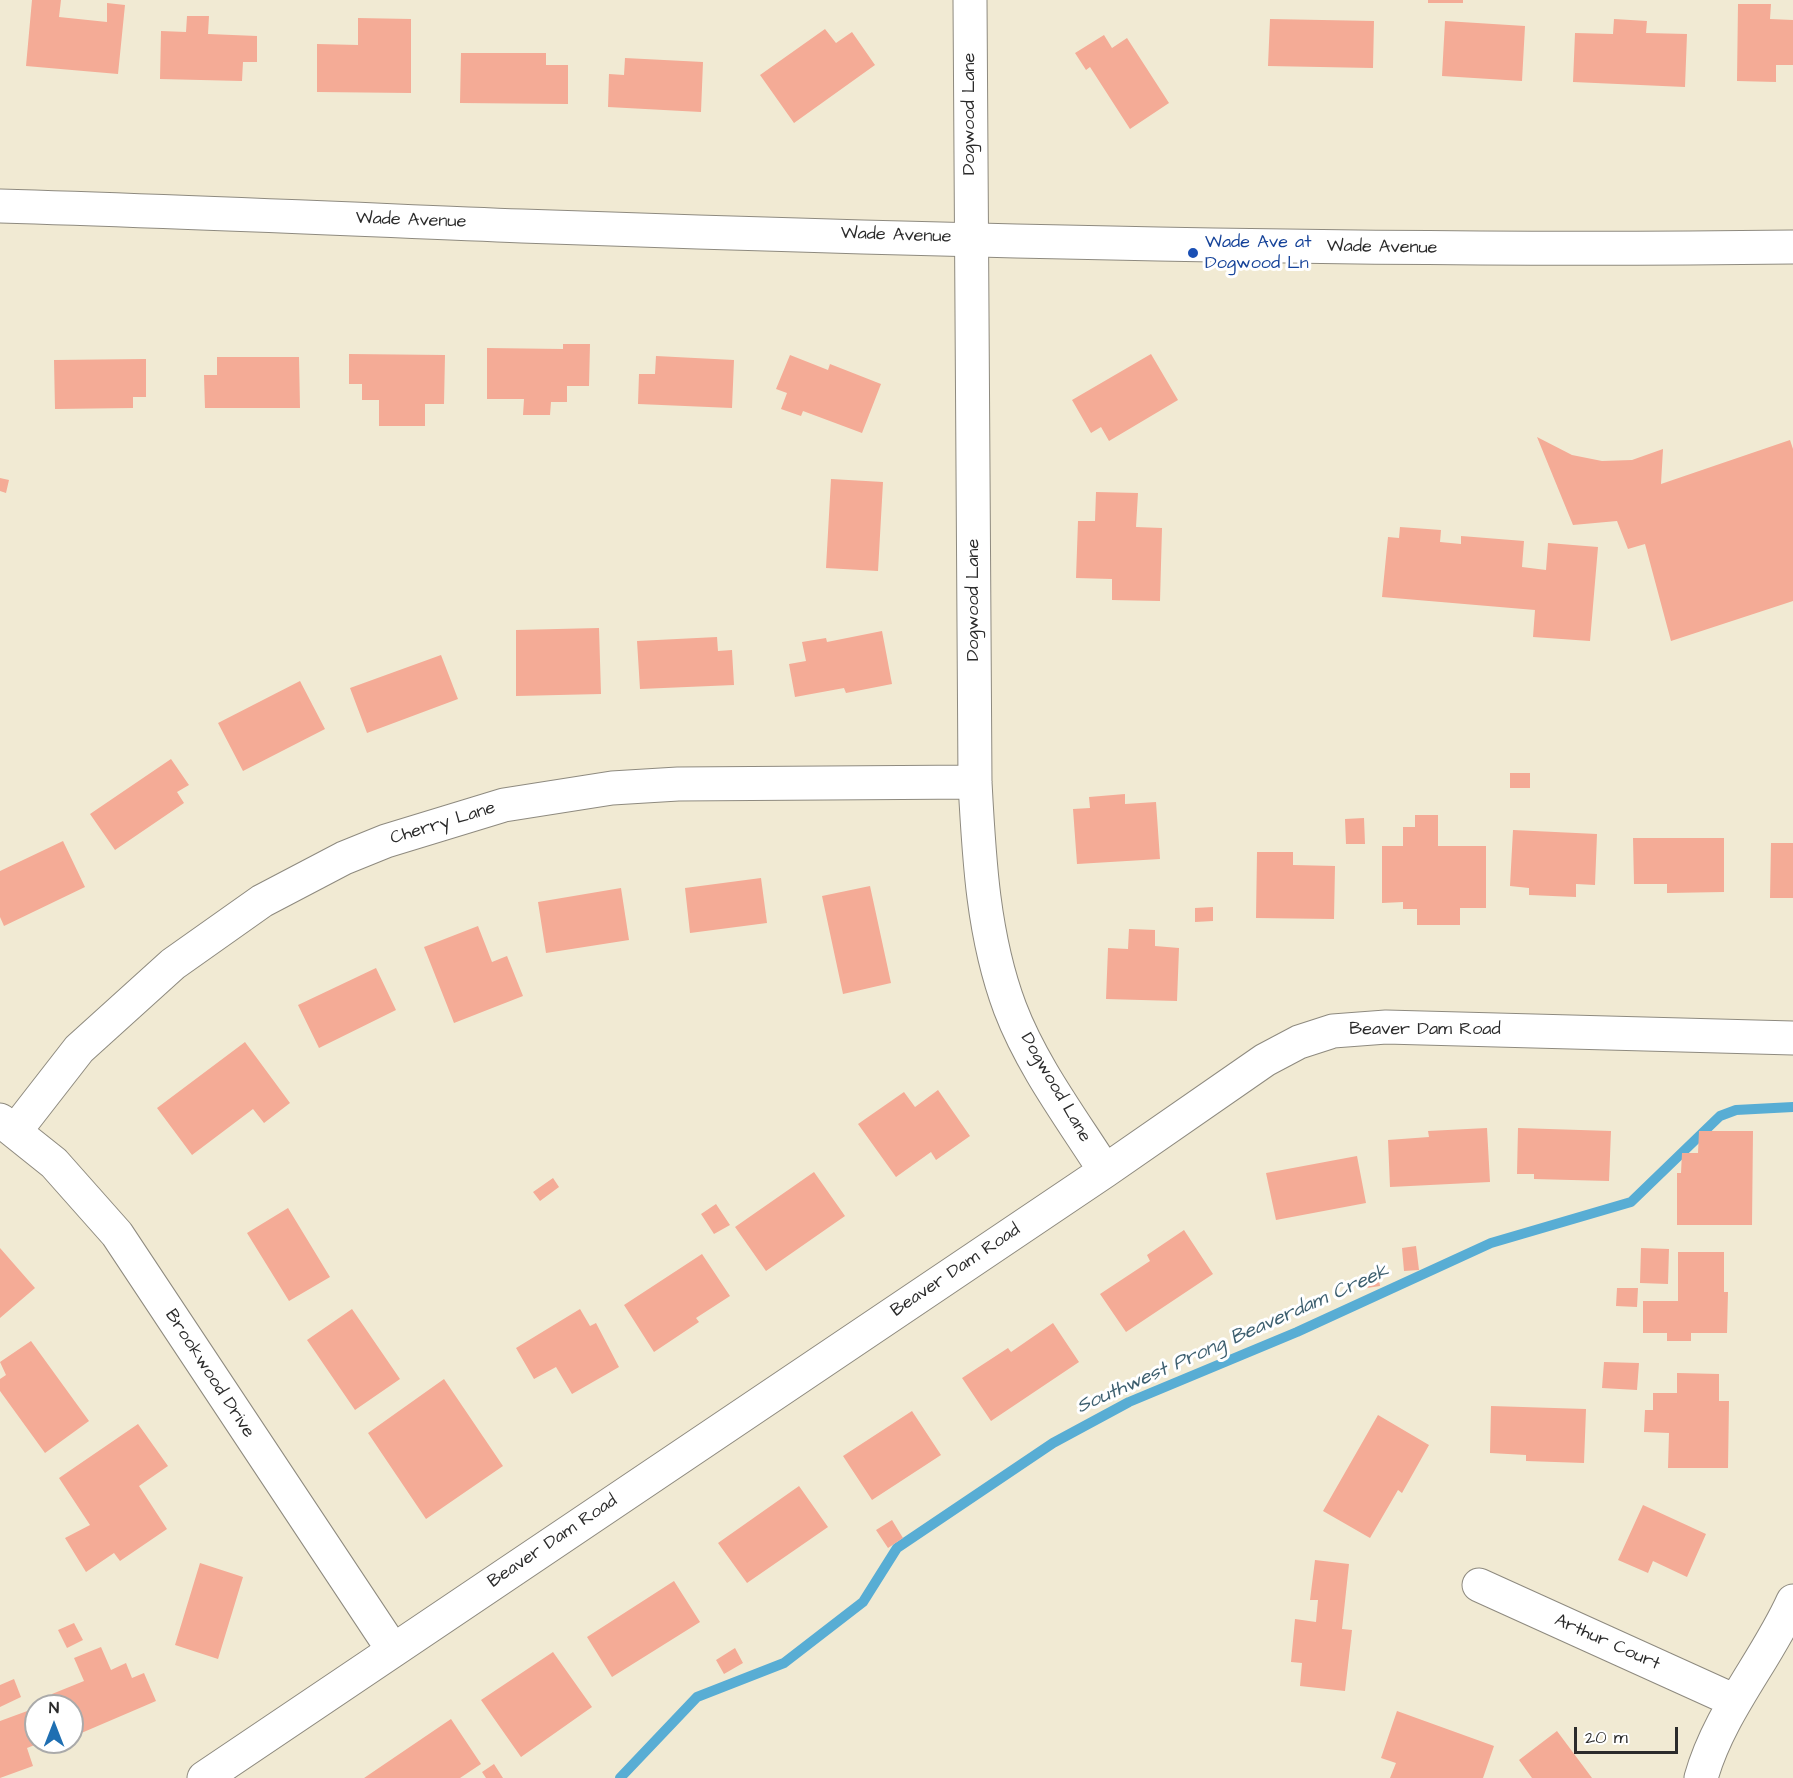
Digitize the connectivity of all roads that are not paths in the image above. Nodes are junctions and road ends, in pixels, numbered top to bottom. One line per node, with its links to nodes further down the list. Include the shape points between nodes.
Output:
1 (970, 0): 3 (street, Dogwood Lane)
2 (0, 206): 3 (street, Wade Avenue)
3 (972, 238): 4 (street, Wade Avenue, via 1534,250); 5 (street, Dogwood Lane)
4 (1793, 247)
5 (975, 782): 7 (street, Cherry Lane, via 612,788 504,806 387,841 344,858 262,901 173,964 80,1049); 8 (street, Dogwood Lane, via 984,905 1010,1008 1039,1067)
6 (1793, 1038): 8 (street, Beaver Dam Road, via 1386,1027 1332,1031 1299,1042 1265,1060)
7 (8, 1125): 11 (street, Brookwood Drive, via 80,1190 117,1234)
8 (1105, 1171): 11 (street, Beaver Dam Road)
9 (1479, 1585): 12 (street, Arthur Court)
10 (1793, 1600): 12 (street, via 1784,1622)
11 (393, 1650): 13 (street, Beaver Dam Road)
12 (1735, 1701): 14 (street)
13 (204, 1778)
14 (1701, 1778)

